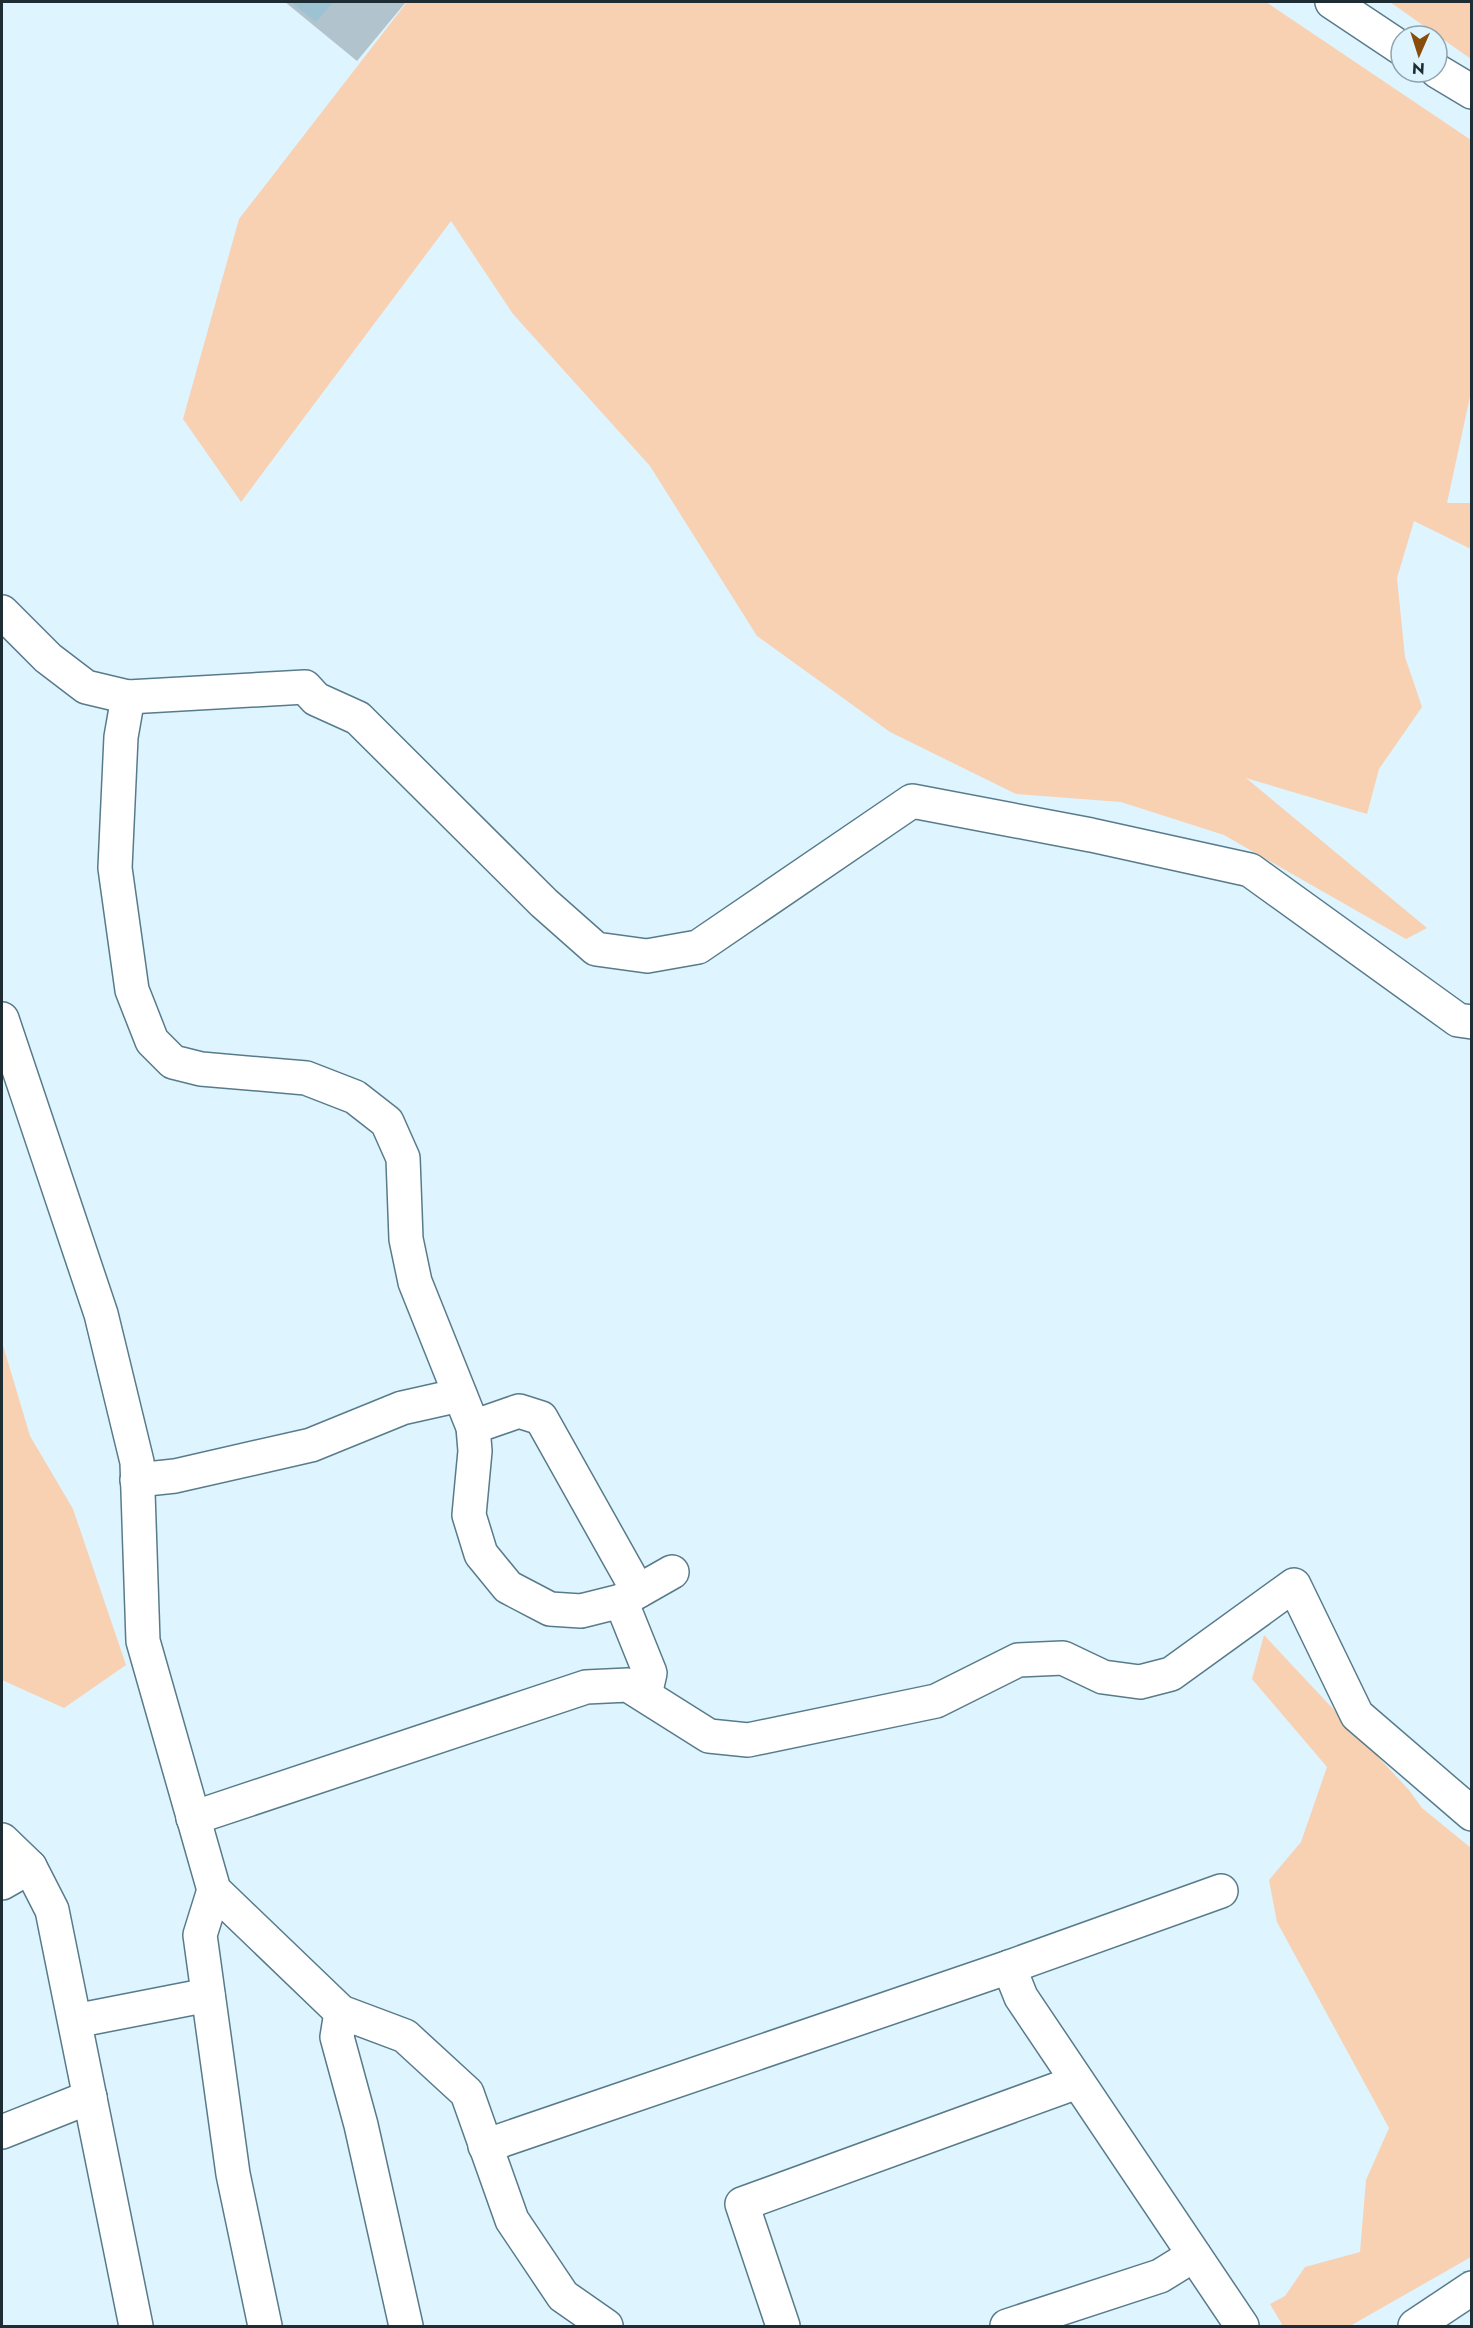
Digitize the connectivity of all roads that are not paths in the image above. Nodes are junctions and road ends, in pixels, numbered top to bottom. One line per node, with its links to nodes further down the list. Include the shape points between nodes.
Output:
1 (1332, 2): 2 (street)
2 (1389, 40)
3 (1449, 78): 4 (street)
4 (1472, 92)
5 (2, 612): 6 (street, via 48,658 86,687)
6 (128, 697): 8 (street, via 305,687 316,699 358,718 544,903 596,949 646,956 698,947 912,801 1250,870 1458,1020); 9 (street, via 121,737 115,868 132,990 152,1041 173,1062 201,1070 306,1078 355,1097 387,1122 403,1158 406,1239 415,1282)
7 (2, 1019): 11 (street, via 101,1314 137,1462)
8 (1472, 1022)
9 (460, 1395): 10 (street); 11 (street, via 402,1408 311,1445 176,1476)
10 (473, 1427): 13 (street, via 519,1411 541,1418); 13 (street, via 475,1451 469,1515 481,1554 508,1587 550,1609 580,1611)
11 (137, 1480): 16 (street, via 143,1641)
12 (672, 1572): 13 (street)
13 (630, 1596): 14 (street, via 650,1673)
14 (645, 1695): 15 (street, via 709,1736 748,1740 936,1701 1018,1660 1063,1658 1103,1677 1140,1682 1171,1674 1294,1586 1357,1715); 16 (street, via 628,1685 586,1687)
15 (1472, 1814)
16 (193, 1818): 20 (street)
17 (2, 1840): 18 (street)
18 (30, 1867): 19 (street); 25 (street, via 52,1910)
19 (2, 1883)
20 (214, 1890): 23 (street, via 200,1935); 24 (street)
21 (1221, 1891): 22 (street)
22 (1009, 1967): 26 (street, via 1021,1997); 29 (street)
23 (208, 1995): 25 (street); 33 (street, via 233,2174)
24 (341, 2012): 29 (street, via 405,2036 467,2093); 34 (street, via 337,2037)
25 (75, 2021): 27 (street)
26 (1077, 2082): 30 (street); 36 (street, via 742,2204)
27 (90, 2097): 28 (street); 32 (street)
28 (2, 2132)
29 (485, 2146): 35 (street, via 512,2220 562,2296)
30 (1194, 2255): 37 (street, via 1160,2276); 38 (street)
31 (1472, 2288): 39 (street)
32 (133, 2326)
33 (265, 2326)
34 (406, 2326)
35 (606, 2326)
36 (783, 2326)
37 (1007, 2326)
38 (1242, 2326)
39 (1415, 2326)

